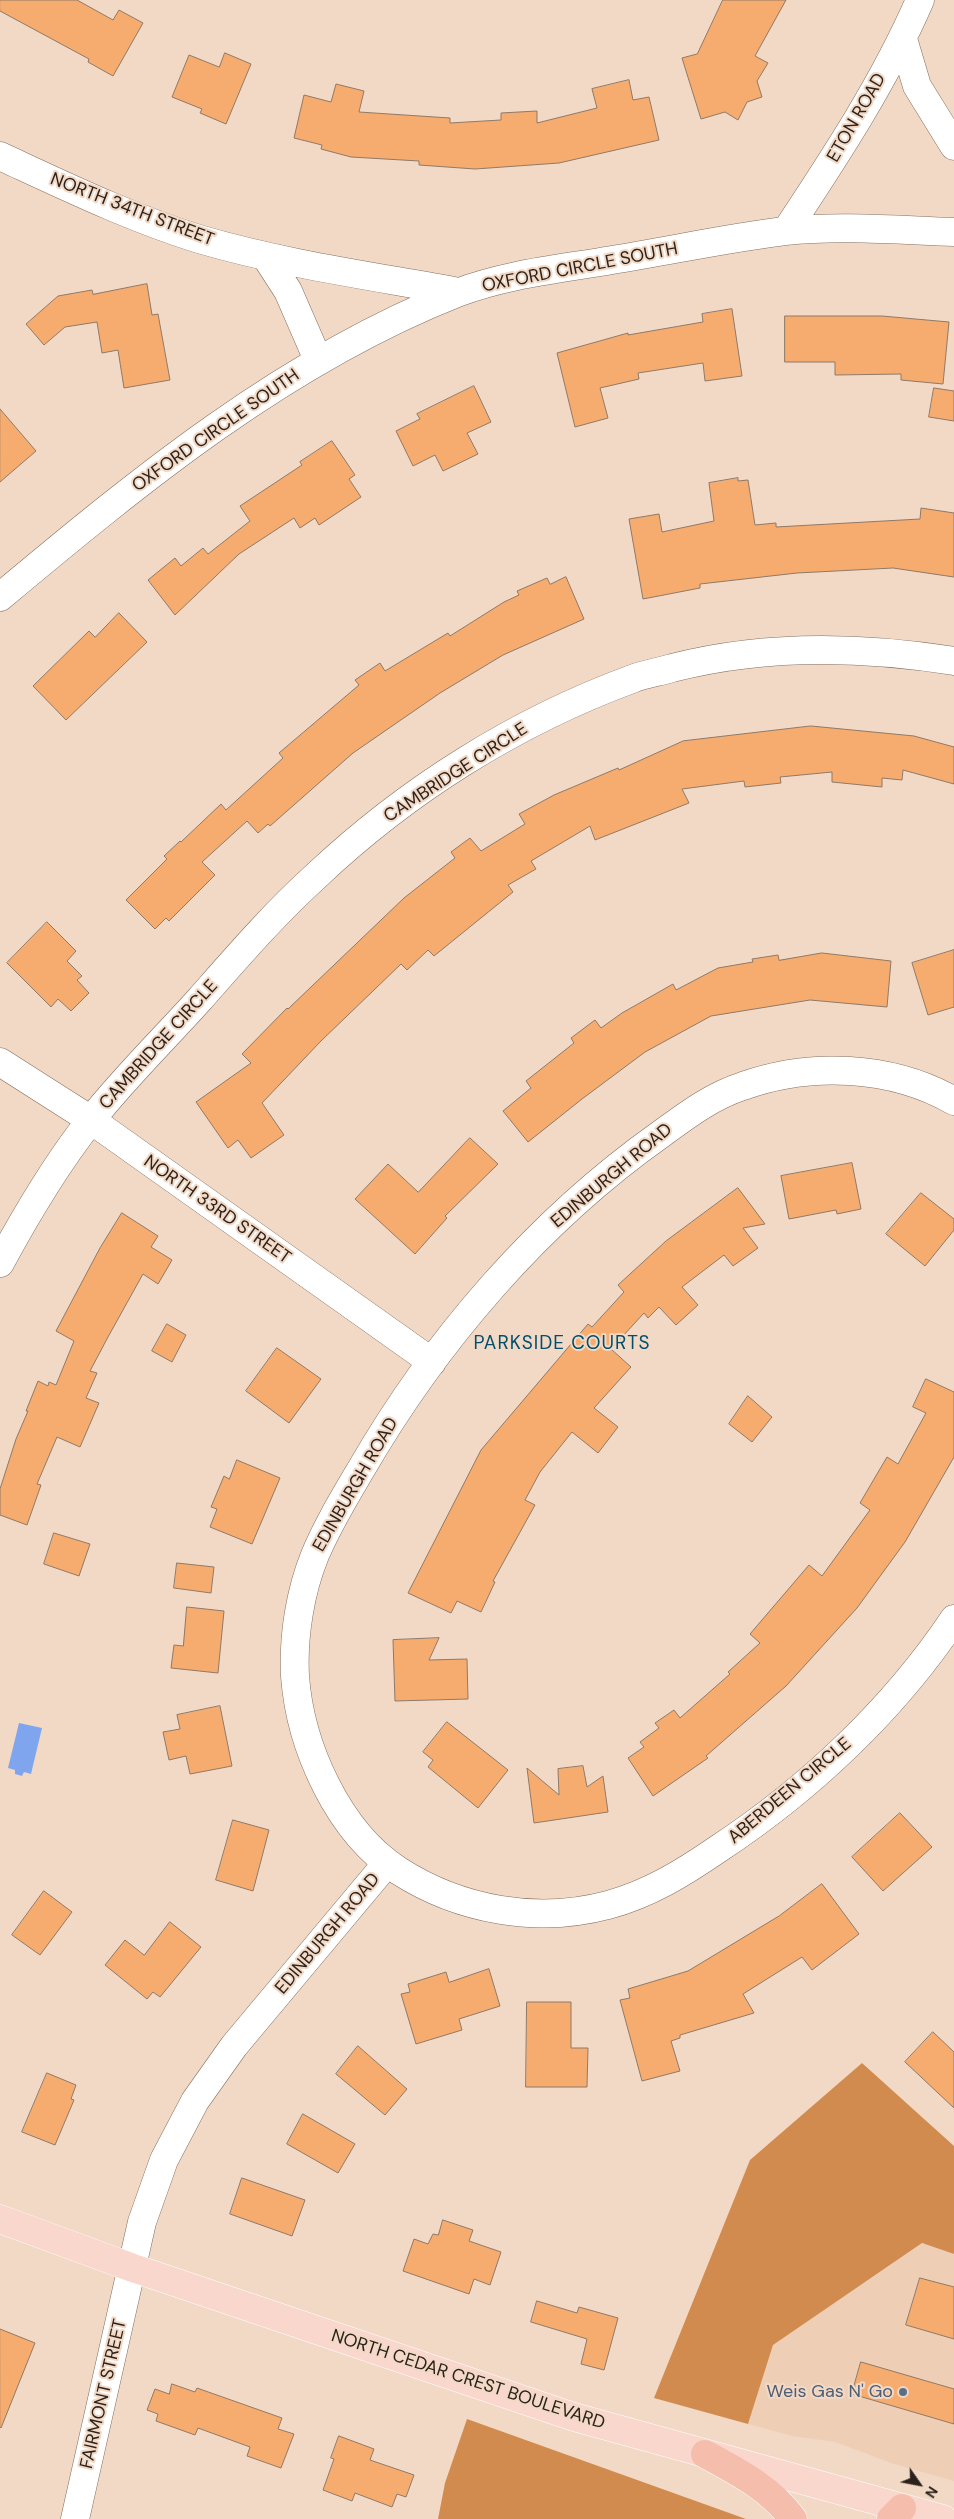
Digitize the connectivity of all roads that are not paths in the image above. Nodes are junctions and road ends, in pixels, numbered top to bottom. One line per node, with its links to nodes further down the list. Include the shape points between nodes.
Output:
1 (920, 0): 2 (street, ETON ROAD)
2 (903, 39): 3 (street, via 917,86); 5 (street, ETON ROAD)
3 (954, 146)
4 (0, 156): 7 (street, NORTH 34TH STREET, via 85,196 197,238)
5 (786, 231): 6 (street, OXFORD CIRCLE SOUTH); 8 (street, OXFORD CIRCLE SOUTH, via 510,277)
6 (954, 232)
7 (266, 257): 8 (street, NORTH 34TH STREET); 9 (street, via 288,290)
8 (459, 292): 9 (street, OXFORD CIRCLE SOUTH, via 388,323)
9 (318, 360): 10 (street, OXFORD CIRCLE SOUTH, via 156,471)
10 (0, 597)
11 (954, 661): 14 (street, CAMBRIDGE CIRCLE, via 906,653 837,649 767,652 698,662 633,678 537,721 421,791 367,831 316,876 268,924)
12 (0, 1062): 14 (street, NORTH 33RD STREET)
13 (954, 1101): 16 (street, EDINBURGH ROAD, via 904,1080 868,1073 822,1070 777,1076 741,1086 708,1101 640,1149 528,1248)
14 (91, 1120): 15 (street, CAMBRIDGE CIRCLE); 16 (street, NORTH 33RD STREET)
15 (0, 1263)
16 (432, 1362): 18 (street, EDINBURGH ROAD, via 375,1445 324,1536 303,1589 297,1626 295,1673 300,1711 313,1756 333,1798 361,1837)
17 (954, 1618): 18 (street, ABERDEEN CIRCLE, via 910,1676 824,1767 752,1826 675,1878 651,1890 608,1905 573,1912 537,1914 502,1911 458,1900 417,1882)
18 (387, 1863): 20 (street, EDINBURGH ROAD, via 234,2046 195,2101 164,2160 142,2222)
19 (0, 2220): 20 (main road, NORTH CEDAR CREST BOULEVARD)
20 (133, 2268): 21 (main road, NORTH CEDAR CREST BOULEVARD, via 574,2417); 23 (street, FAIRMONT STREET)
21 (706, 2454): 22 (main road, NORTH CEDAR CREST BOULEVARD); 24 (highway, via 757,2483)
22 (897, 2515): 25 (main road, NORTH CEDAR CREST BOULEVARD)
23 (75, 2519)
24 (793, 2519)
25 (943, 2519)

